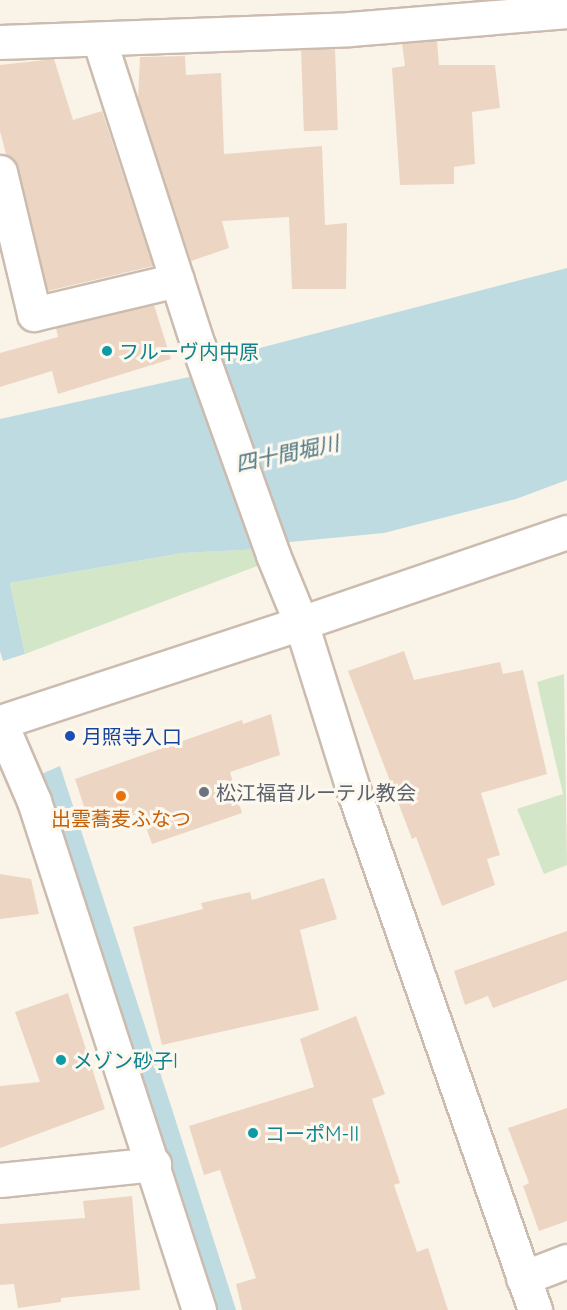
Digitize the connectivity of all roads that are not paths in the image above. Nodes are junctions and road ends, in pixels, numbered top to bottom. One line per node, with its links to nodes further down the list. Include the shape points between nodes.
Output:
1 (567, 11): 2 (street, via 362,28)
2 (99, 39): 3 (street); 5 (street)
3 (0, 42)
4 (0, 172): 5 (street, via 34,314)
5 (177, 280): 7 (street, via 273,555)
6 (567, 532): 7 (street)
7 (302, 623): 8 (street); 12 (street, via 355,795)
8 (0, 722): 9 (street, via 34,801)
9 (154, 1164): 10 (street); 13 (street)
10 (0, 1180)
11 (567, 1261): 12 (street)
12 (524, 1278): 14 (street)
13 (199, 1310)
14 (535, 1310)

